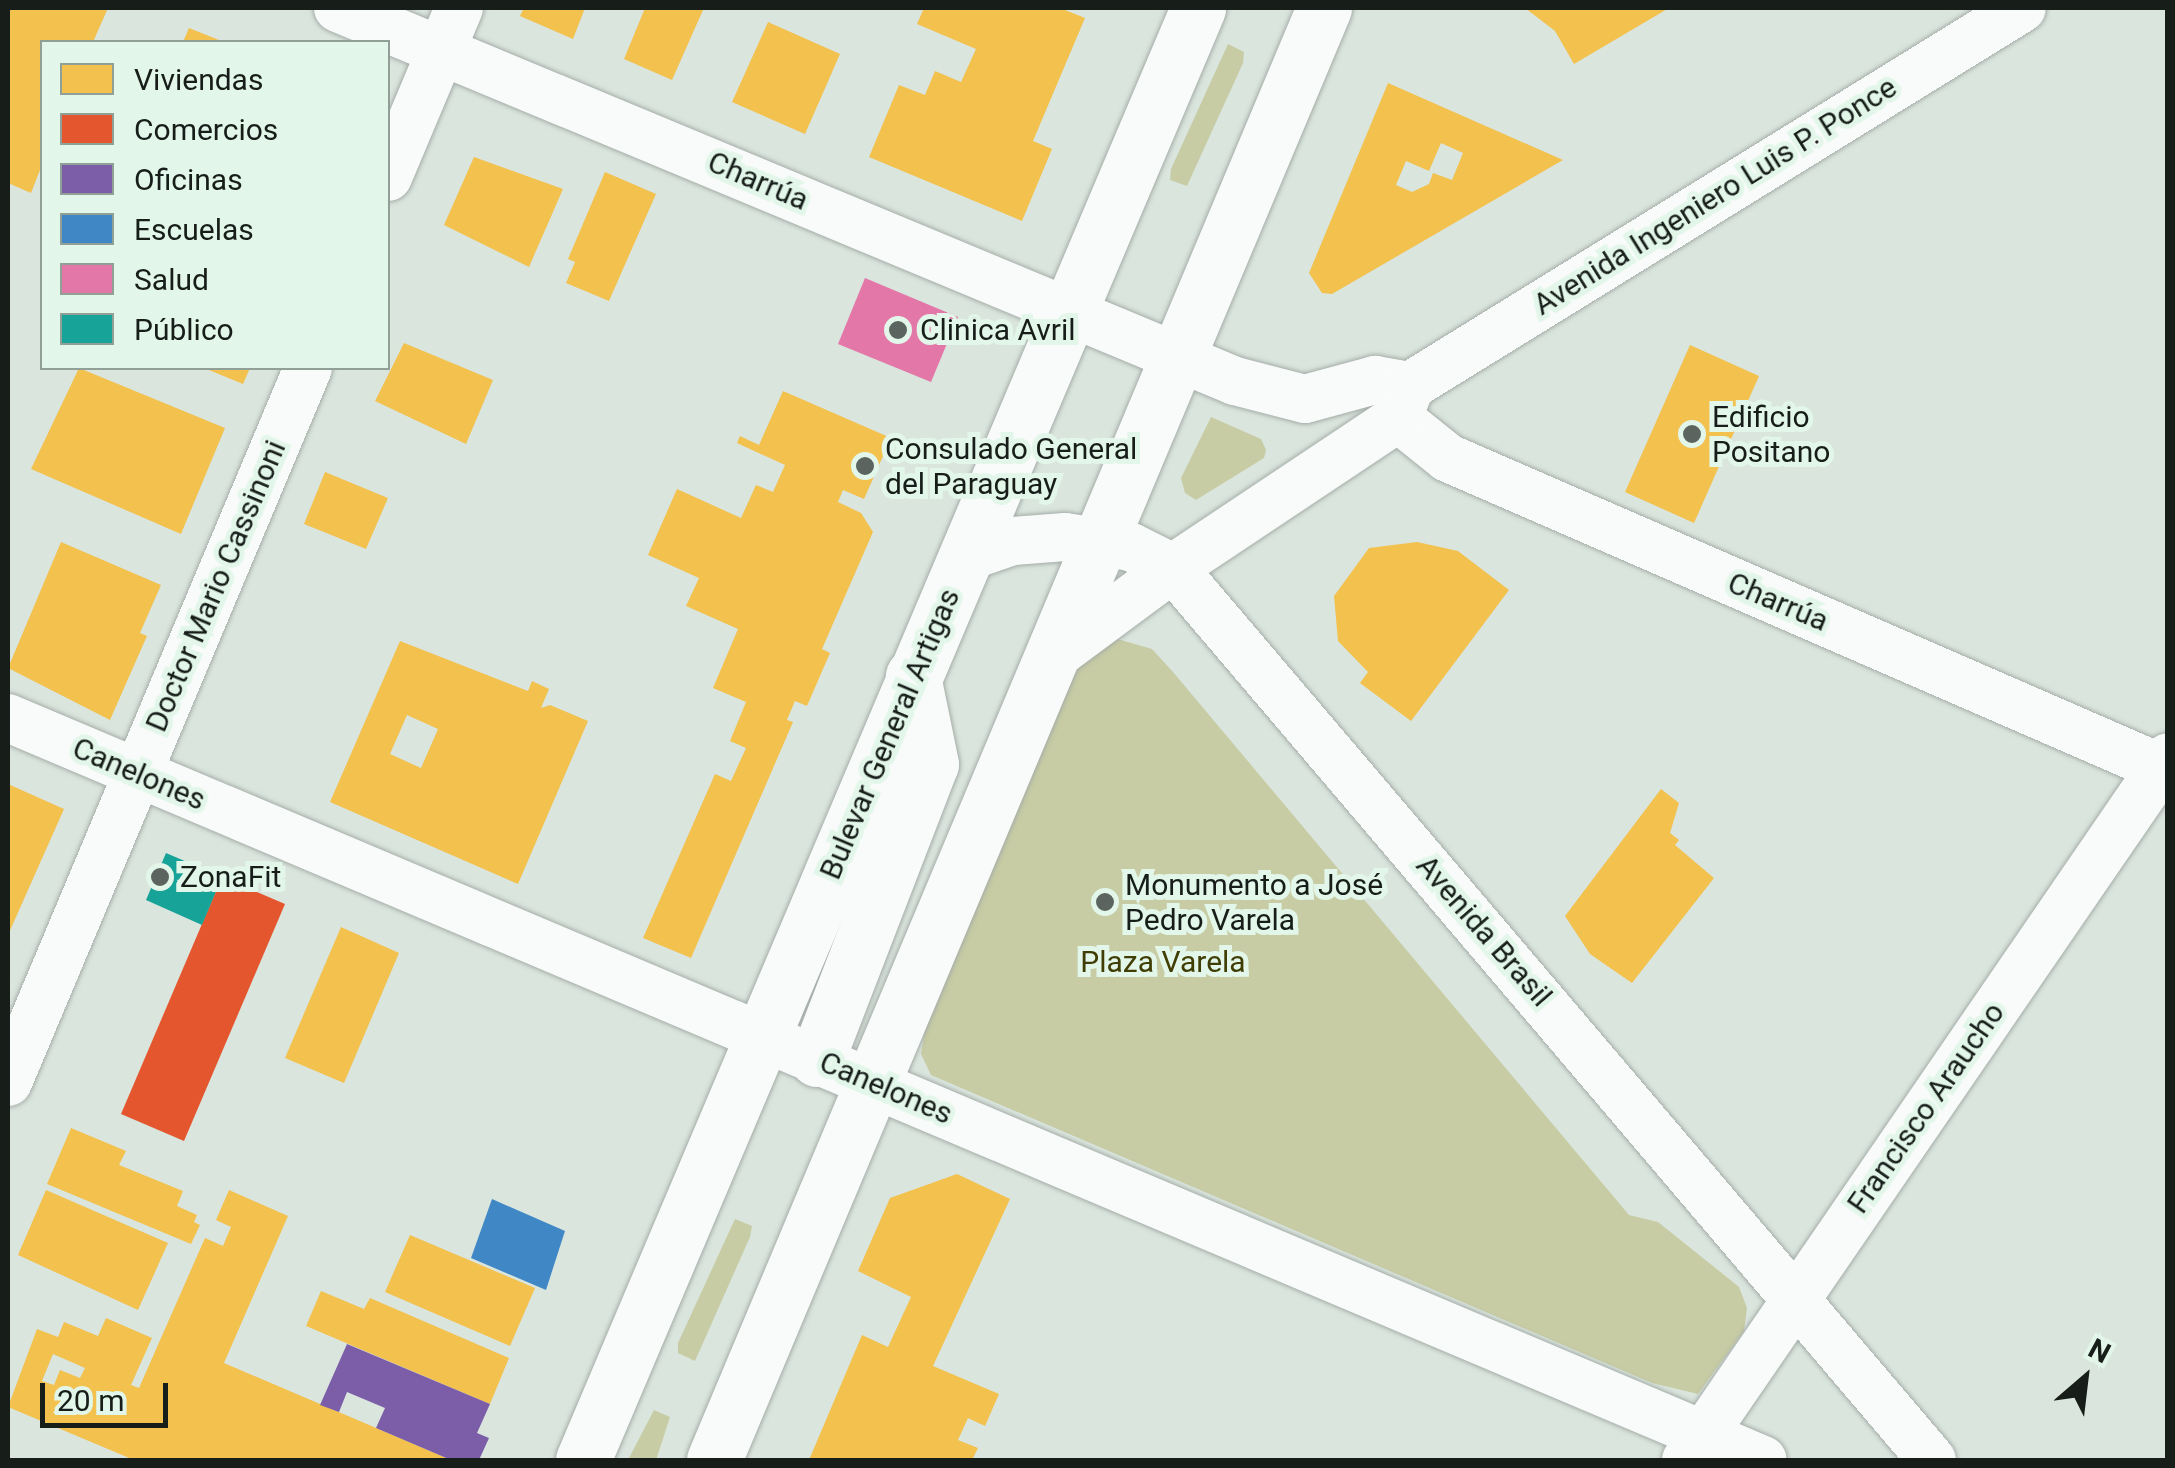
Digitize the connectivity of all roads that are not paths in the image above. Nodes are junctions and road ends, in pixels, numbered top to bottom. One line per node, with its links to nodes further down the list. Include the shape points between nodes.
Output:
1 (338, 8): 5 (street, Charrúa)
2 (1198, 8): 7 (main road, Bulevar General Artigas)
3 (1324, 8): 8 (main road)
4 (2022, 8): 10 (street, Avenida Ingeniero Luis P. Ponce)
5 (450, 28): 6 (street); 7 (street, Charrúa)
6 (390, 172)
7 (1071, 312): 8 (street, Charrúa); 12 (main road, Bulevar General Artigas)
8 (1177, 356): 10 (street, via 1235,381 1305,399 1374,380); 11 (main road)
9 (307, 370): 18 (street, Doctor Mario Cassinoni)
10 (1404, 402): 13 (street, Avenida Ingeniero Luis P. Ponce); 17 (street, Charrúa, via 1448,458)
11 (1099, 540): 12 (street, Avenida Brasil, via 1031,538); 13 (street, Avenida Brasil, via 1132,546); 14 (main road)
12 (966, 556): 15 (main road, Bulevar General Artigas)
13 (1172, 568): 14 (street, Avenida Ingeniero Luis P. Ponce); 23 (street, Avenida Brasil)
14 (1049, 660): 22 (main road)
15 (913, 676): 19 (main road, Bulevar General Artigas); 20 (main road, via 932,764)
16 (8, 718): 18 (street, Canelones)
17 (2165, 765): 23 (street, Francisco Araucho)
18 (137, 773): 19 (street, Canelones); 21 (street, Doctor Mario Cassinoni)
19 (761, 1036): 20 (street, Canelones); 25 (main road, Bulevar General Artigas)
20 (817, 1059): 22 (street, Canelones)
21 (8, 1082)
22 (873, 1082): 24 (street, Canelones); 26 (main road)
23 (1797, 1296): 24 (street, Francisco Araucho); 28 (street, Avenida Brasil)
24 (1696, 1449): 27 (street, Canelones)
25 (583, 1460)
26 (714, 1460)
27 (1763, 1460)
28 (1932, 1460)

